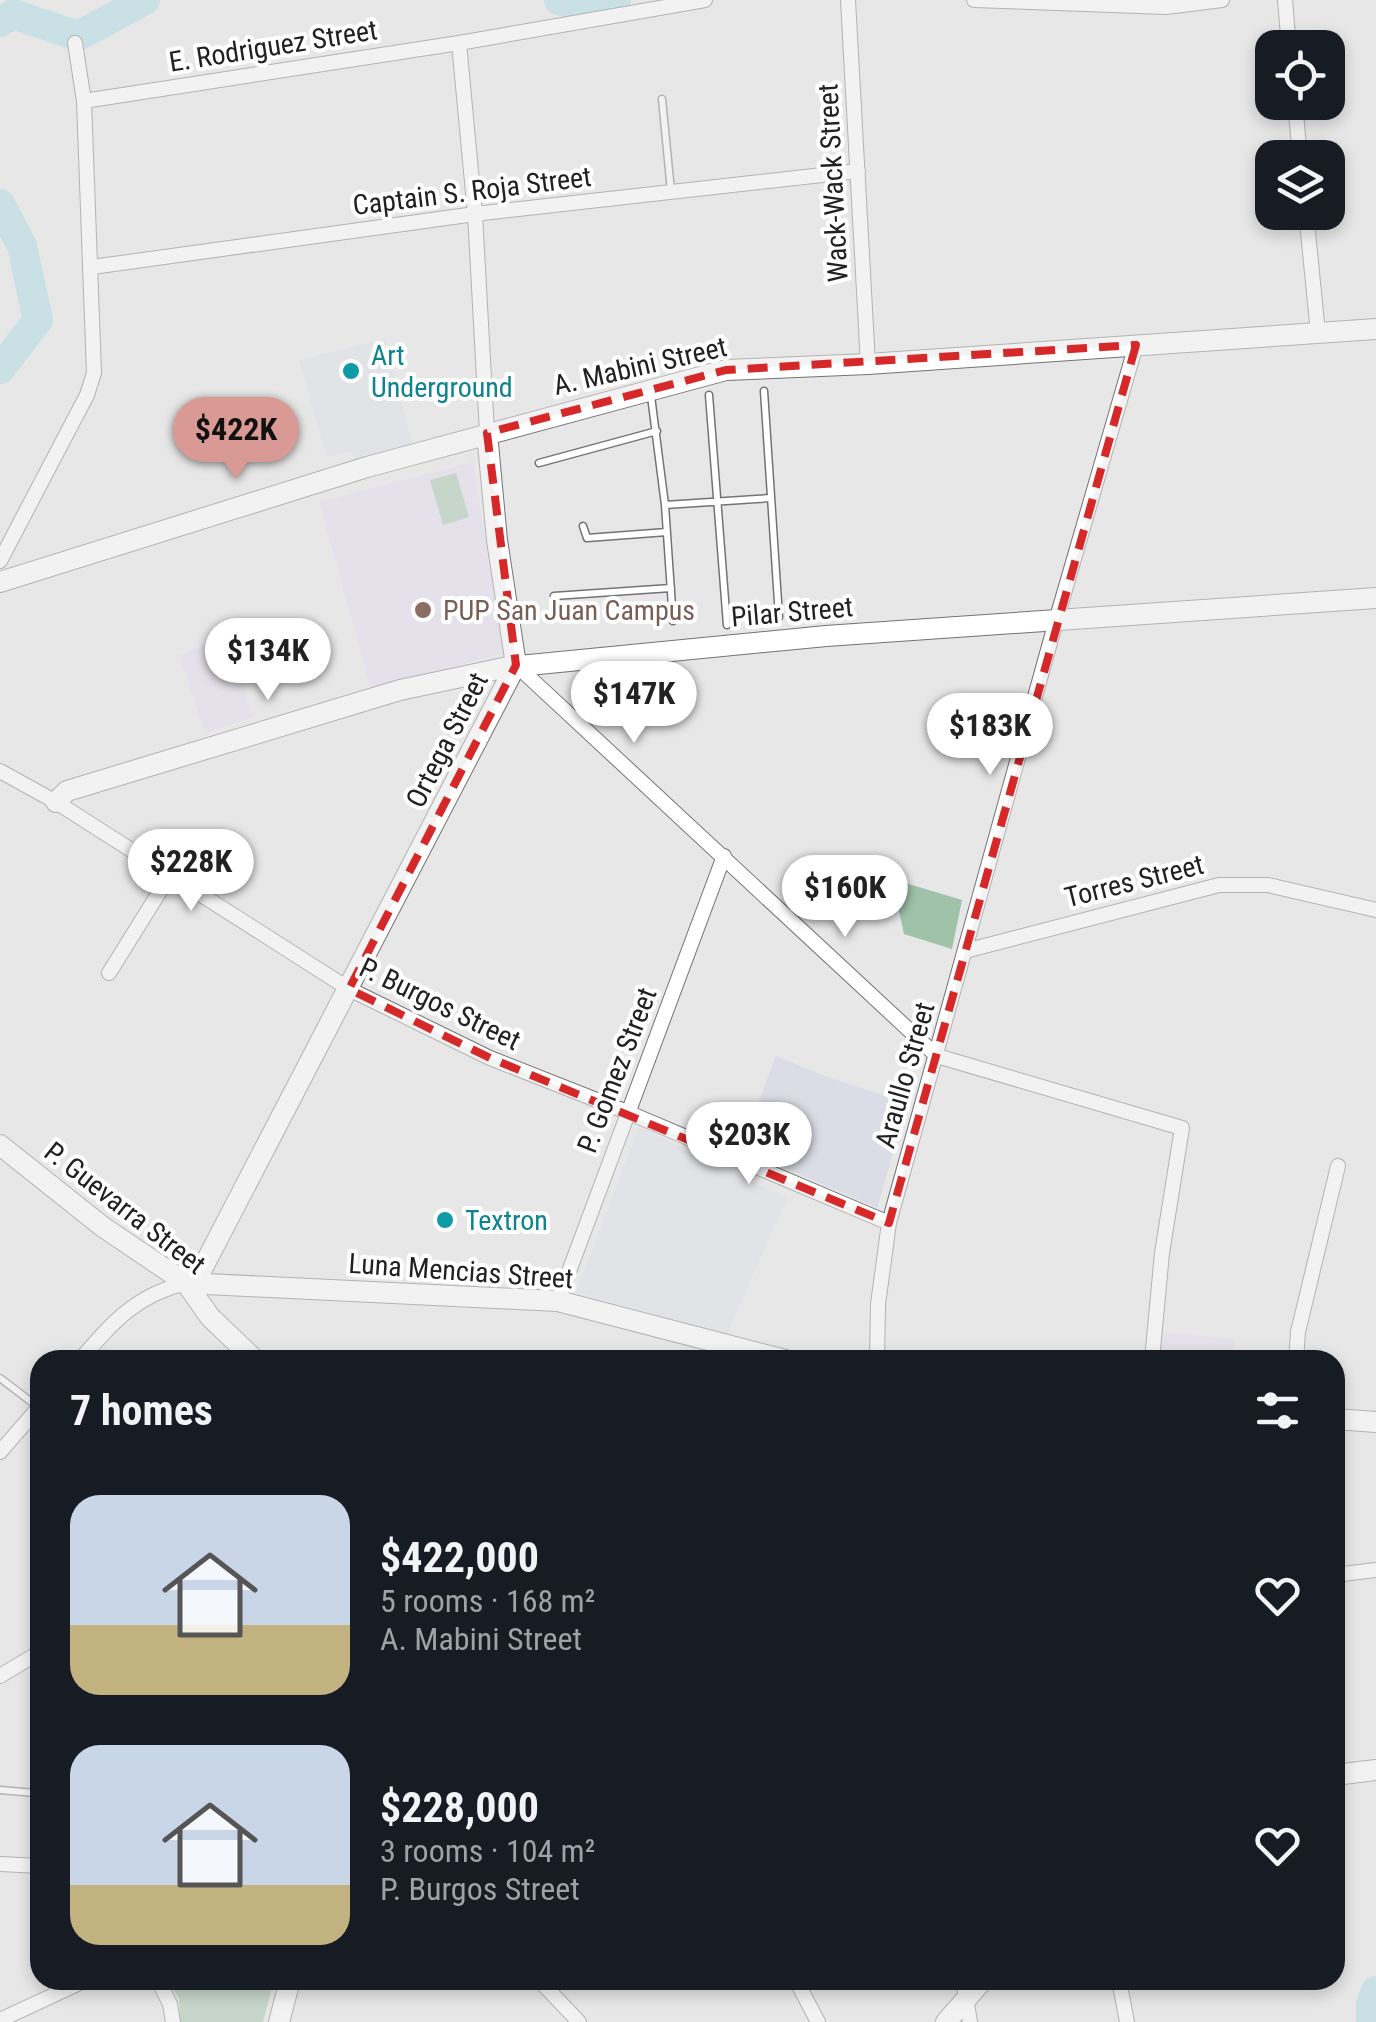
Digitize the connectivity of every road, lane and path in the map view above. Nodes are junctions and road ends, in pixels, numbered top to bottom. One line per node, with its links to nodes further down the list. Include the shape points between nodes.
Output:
1 (705, 0): 9 (street, E. Rodriguez Street)
2 (848, 0): 12 (street, Wack-Wack Street)
3 (974, 0): 6 (street)
4 (1222, 0): 6 (street, via 1166,7)
5 (1285, 0): 7 (street)
6 (1033, 2)
7 (1288, 30)
8 (75, 43): 11 (street)
9 (459, 43): 11 (street, E. Rodriguez Street); 14 (street, Ortega Street)
10 (662, 100): 13 (lane)
11 (84, 101): 16 (street)
12 (858, 171): 13 (street, Captain S. Roja Street); 20 (street, Wack-Wack Street)
13 (671, 192): 14 (street, Captain S. Roja Street)
14 (474, 214): 16 (street, Captain S. Roja Street); 25 (street, Ortega Street)
15 (1308, 230): 18 (street)
16 (92, 267): 32 (street, via 94,372 87,395)
17 (1376, 329): 18 (street, A. Mabini Street)
18 (1318, 333): 19 (street, A. Mabini Street)
19 (1136, 346): 20 (street, A. Mabini Street); 39 (street, Araullo Street)
20 (868, 364): 22 (street, A. Mabini Street, via 726,370)
21 (764, 391): 27 (lane)
22 (649, 392): 24 (lane); 25 (street, A. Mabini Street)
23 (709, 395): 28 (lane)
24 (656, 432): 26 (lane); 29 (lane)
25 (486, 433): 33 (street, A. Mabini Street); 41 (street, Ortega Street)
26 (540, 463)
27 (770, 498): 28 (lane); 37 (lane)
28 (719, 502): 29 (lane); 40 (lane)
29 (665, 506): 31 (lane)
30 (583, 526): 31 (lane, via 587,538)
31 (668, 532): 34 (lane)
32 (0, 561)
33 (0, 582)
34 (671, 588): 35 (lane); 38 (lane)
35 (554, 596)
36 (1376, 598): 39 (street, Pilar Street)
37 (779, 617)
38 (674, 620)
39 (1056, 621): 41 (street, Pilar Street); 47 (street, Araullo Street)
40 (727, 625)
41 (516, 666): 43 (street, Pilar Street, via 274,727 67,791); 44 (street); 49 (street, Ortega Street)
42 (0, 771): 43 (street, P. Burgos Street)
43 (56, 802): 45 (street, P. Burgos Street)
44 (724, 856): 50 (street); 51 (street, P. Gomez Street)
45 (170, 874): 48 (street); 49 (street, P. Burgos Street)
46 (1376, 910): 47 (street, Torres Street, via 1268,885 1219,884)
47 (965, 951): 50 (street, Araullo Street)
48 (110, 973)
49 (350, 989): 51 (street, P. Burgos Street, via 490,1058); 55 (street, Ortega Street, via 200,1273)
50 (937, 1056): 54 (street, Araullo Street); 61 (street, via 1182,1128)
51 (627, 1112): 54 (street, P. Burgos Street); 56 (street, P. Gomez Street)
52 (0, 1145): 55 (street, P. Guevarra Street)
53 (1338, 1166): 62 (street)
54 (889, 1223): 60 (street, Araullo Street)
55 (186, 1283): 56 (street, Luna Mencias Street); 57 (street, via 140,1300); 58 (street, P. Guevarra Street)
56 (558, 1301): 59 (street, Luna Mencias Street)
57 (90, 1350)
58 (245, 1350)
59 (747, 1350)
60 (877, 1350)
61 (1153, 1350)
62 (1297, 1350)
63 (0, 1378): 64 (lane)
64 (30, 1400)
65 (30, 1417): 68 (street)
66 (1345, 1419): 67 (street)
67 (1376, 1422)
68 (0, 1452)
69 (1376, 1570): 70 (street)
70 (1345, 1574)
71 (30, 1658): 72 (street)
72 (0, 1676)
73 (1376, 1770): 74 (street)
74 (1345, 1774)
75 (0, 1790): 76 (lane)
76 (30, 1792)
77 (0, 1864): 78 (street)
78 (30, 1866)
79 (64, 1990): 86 (street)
80 (163, 1990): 87 (street)
81 (287, 1990): 88 (street)
82 (549, 1990): 89 (street)
83 (801, 1990): 90 (street)
84 (964, 1990): 91 (street); 92 (street)
85 (1121, 1990): 93 (street)
86 (0, 2020)
87 (173, 2022)
88 (279, 2022)
89 (579, 2022)
90 (818, 2022)
91 (946, 2022)
92 (970, 2022)
93 (1127, 2022)

